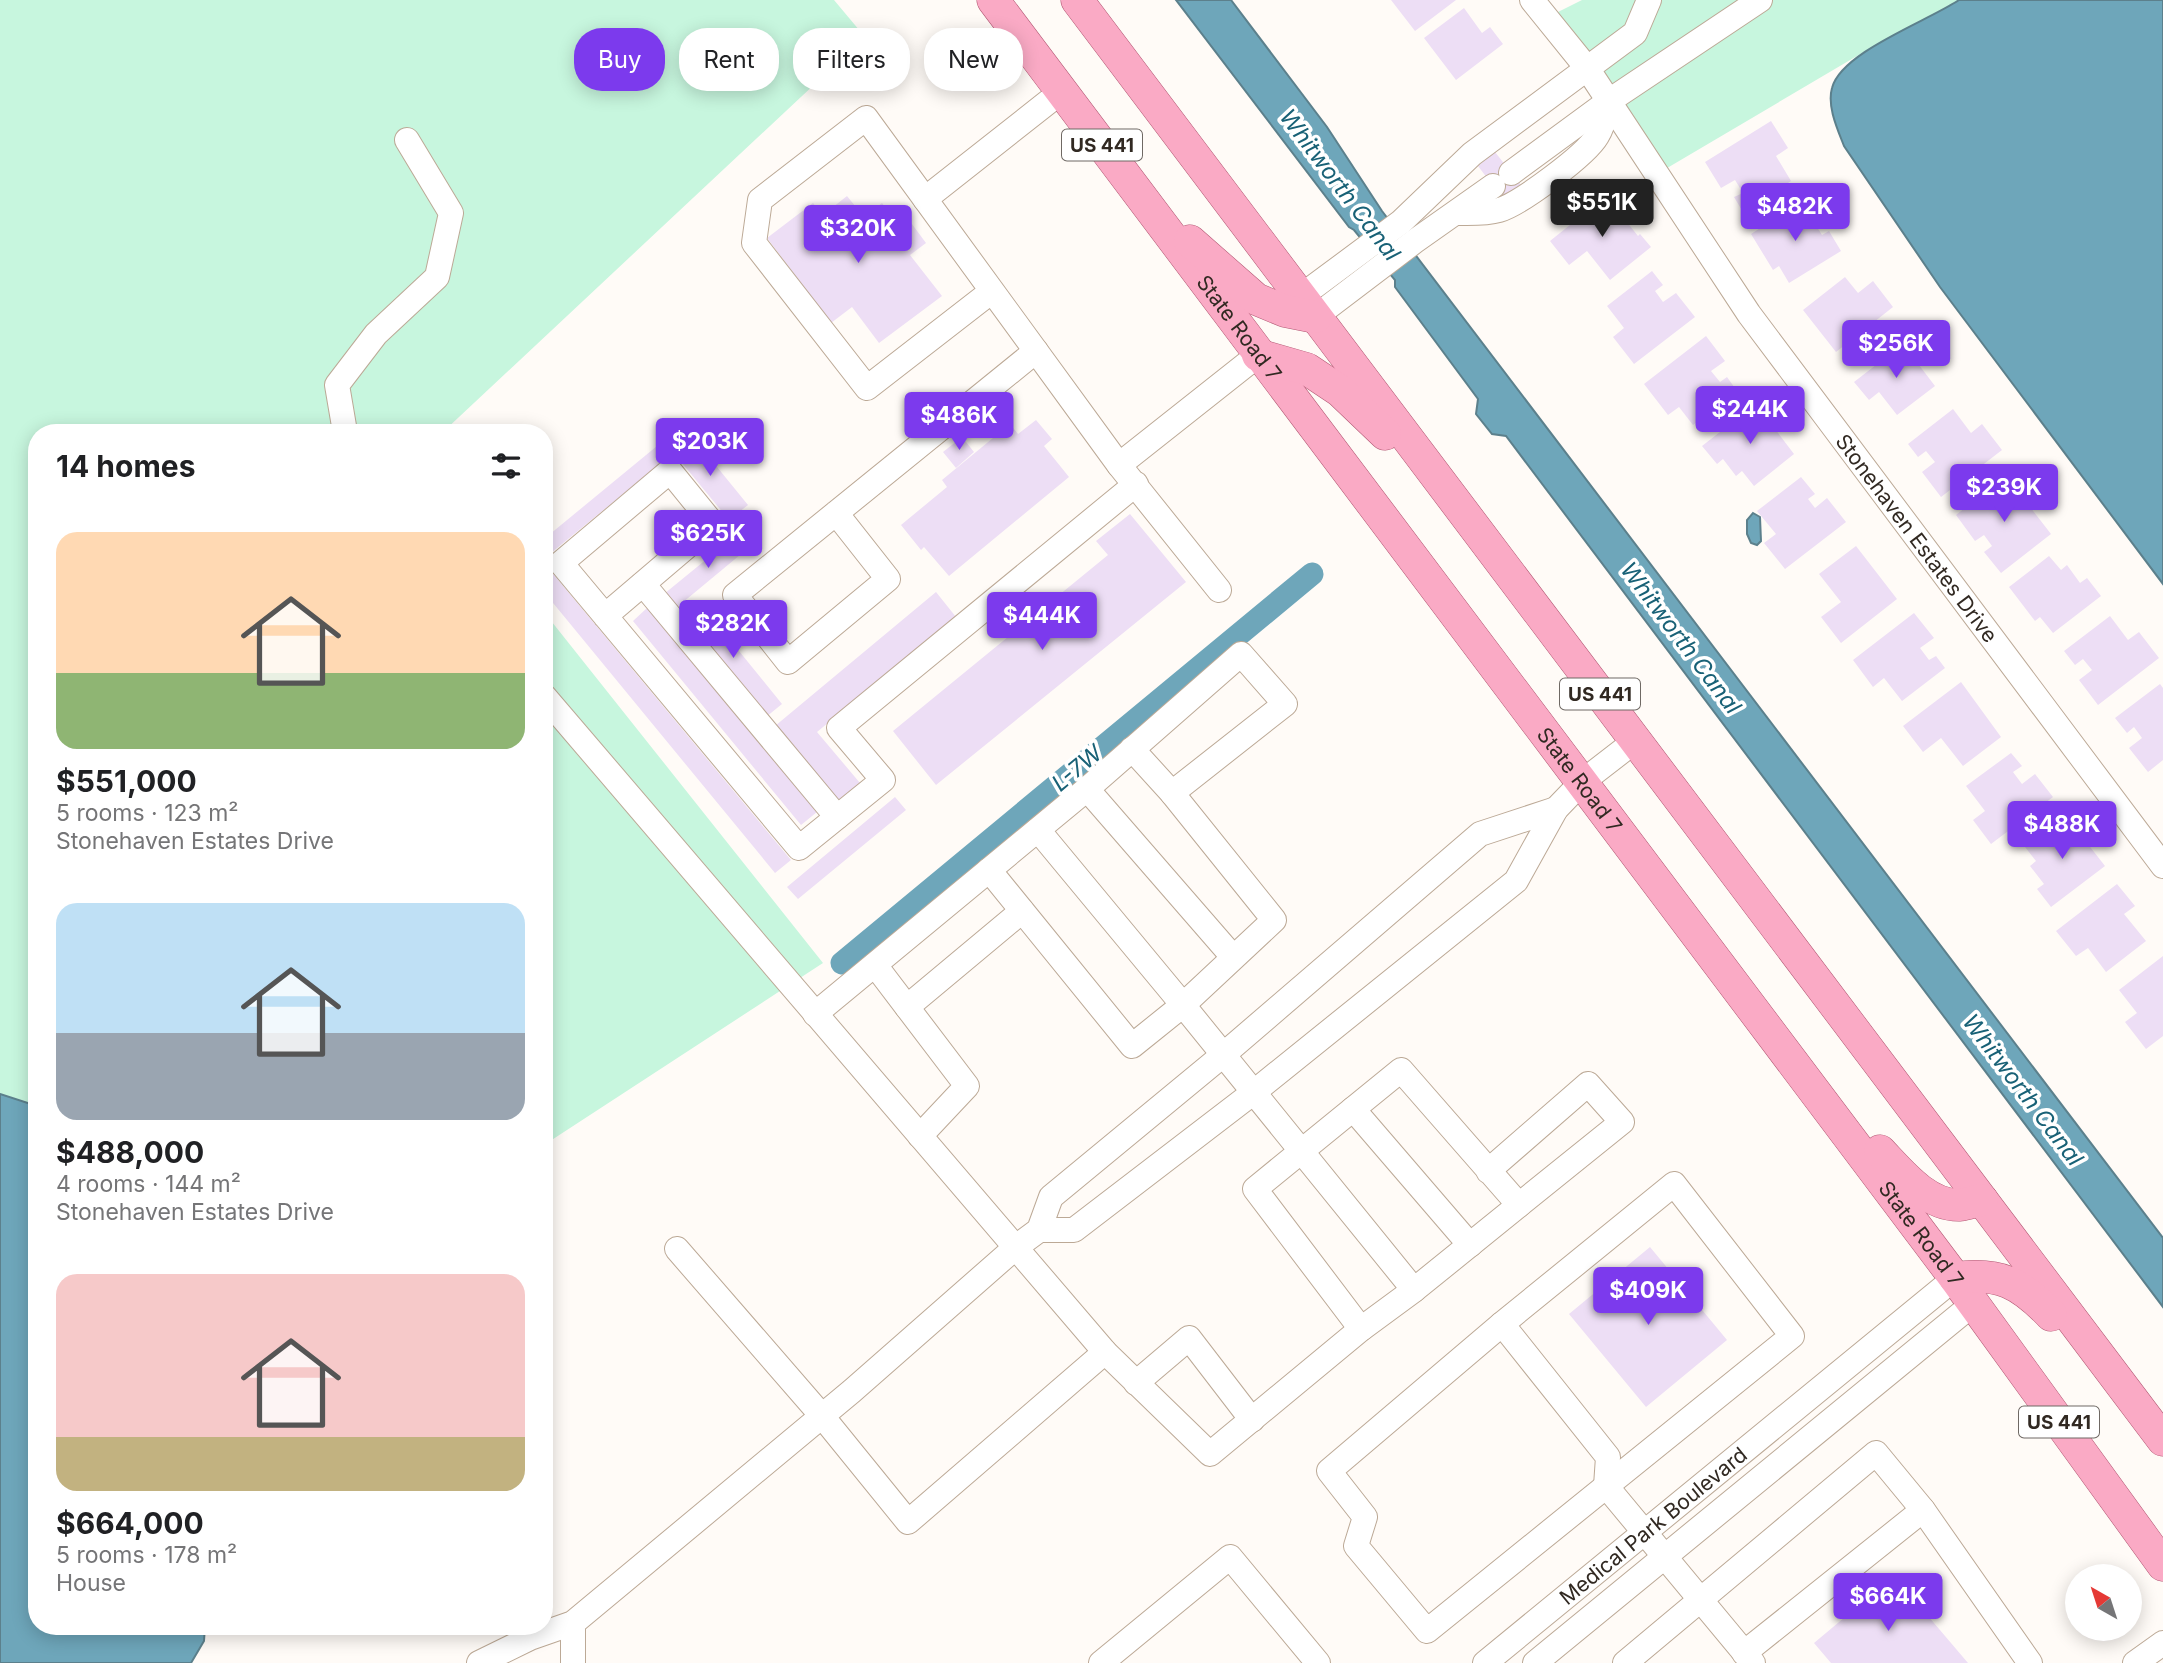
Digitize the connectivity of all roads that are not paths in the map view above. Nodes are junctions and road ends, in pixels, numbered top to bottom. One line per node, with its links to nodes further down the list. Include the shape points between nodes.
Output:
1 (993, 0): 9 (main road, State Road 7 / US 441)
2 (1077, 0): 20 (main road, US 441)
3 (1532, 0): 8 (street, Stonehaven Estates Drive)
4 (1649, 0): 6 (street)
5 (1760, 0): 7 (street)
6 (1635, 33): 7 (street); 8 (street)
7 (1659, 67): 10 (street)
8 (1587, 68): 10 (street, Stonehaven Estates Drive); 11 (street)
9 (1062, 91): 15 (street); 16 (main road, State Road 7 / US 441)
10 (1609, 101): 13 (street); 14 (street, via 1596,139); 40 (street, Stonehaven Estates Drive, via 1749,314)
11 (1515, 122): 13 (street); 18 (street, via 1472,154)
12 (407, 139): 23 (street, via 451,213 437,277 376,334 337,386)
13 (1538, 152): 14 (street); 17 (street)
14 (1554, 174): 17 (street, via 1500,210)
15 (925, 199): 19 (street); 19 (street, via 866,118 760,200 754,243 867,388)
16 (1142, 199): 20 (main road, via 1255,299 1285,311); 22 (main road, State Road 7 / US 441)
17 (1456, 213): 18 (street)
18 (1408, 232): 20 (street)
19 (992, 291): 21 (street)
20 (1307, 307): 26 (main road, US 441)
21 (1036, 351): 24 (street); 27 (street)
22 (1258, 355): 24 (street); 26 (main road, via 1307,369 1340,391); 34 (main road, State Road 7 / US 441)
23 (344, 424)
24 (1119, 465): 25 (street)
25 (1136, 484): 29 (street); 38 (street, via 839,727 883,780)
26 (1459, 506): 32 (main road, US 441)
27 (836, 513): 27 (street, via 734,595 788,662 888,579)
28 (643, 584): 30 (street); 30 (street, via 713,524 670,471 561,563); 38 (street)
29 (1219, 590)
30 (605, 616): 38 (street, via 799,848)
31 (553, 707): 47 (street)
32 (1635, 741): 34 (street); 55 (main road, US 441)
33 (1132, 749): 35 (street); 36 (street); 36 (street, via 1241,654 1285,704)
34 (1581, 782): 37 (street); 48 (main road, State Road 7 / US 441)
35 (1087, 789): 39 (street); 43 (street)
36 (1172, 793): 43 (street, via 1274,920)
37 (1556, 809): 49 (street, via 1480,834); 50 (street, via 1516,881)
38 (837, 817)
39 (1038, 830): 41 (street); 45 (street)
40 (2163, 866)
41 (989, 870): 42 (street); 44 (street)
42 (1022, 911): 45 (street, via 1132,1046); 46 (street)
43 (1233, 957): 45 (street)
44 (875, 965): 46 (street); 47 (street)
45 (1183, 1005): 49 (street)
46 (907, 1007): 52 (street, via 967,1086)
47 (815, 1014): 52 (street)
48 (1775, 1041): 55 (main road, via 1911,1183 1936,1200 1959,1205); 61 (main road, State Road 7 / US 441)
49 (1223, 1055): 50 (street); 57 (street, via 1051,1197)
50 (1254, 1092): 53 (street); 57 (street, via 1073,1230)
51 (1353, 1109): 53 (street); 54 (street, via 1401,1070); 58 (street)
52 (920, 1136): 59 (street)
53 (1301, 1151): 62 (street); 65 (street, via 1255,1189)
54 (1488, 1171): 56 (street); 56 (street, via 1588,1084 1622,1122)
55 (1982, 1200): 69 (main road, US 441)
56 (1519, 1205): 58 (street)
57 (1040, 1230): 59 (street)
58 (1471, 1245): 62 (street)
59 (1016, 1247): 66 (street); 71 (street)
60 (677, 1249): 71 (street)
61 (1955, 1278): 63 (main road, State Road 7 / US 441); 68 (street, Medical Park Boulevard); 69 (main road, via 2001,1278 2029,1292)
62 (1414, 1290): 65 (street)
63 (1973, 1304): 70 (street, Medical Park Boulevard); 78 (main road, State Road 7 / US 441)
64 (1502, 1324): 74 (street, via 1608,1457); 74 (street, via 1674,1184 1792,1336); 74 (street, via 1329,1471 1365,1517 1356,1546 1427,1630)
65 (1361, 1329): 72 (street)
66 (1105, 1352): 67 (street); 71 (street, via 908,1522)
67 (1136, 1383): 72 (street, via 1210,1454); 72 (street, via 1189,1338)
68 (1821, 1387): 70 (street); 76 (street, Medical Park Boulevard)
69 (2124, 1388): 73 (main road, US 441)
70 (1841, 1412): 77 (street, Medical Park Boulevard)
71 (822, 1416): 80 (street)
72 (1252, 1420)
73 (2163, 1440)
74 (1606, 1486): 76 (street)
75 (1917, 1504): 79 (street, via 1876,1453); 85 (street); 94 (street)
76 (1643, 1531): 77 (street); 91 (street, Medical Park Boulevard)
77 (1664, 1556): 79 (street); 92 (street, Medical Park Boulevard)
78 (2163, 1565)
79 (1701, 1601): 85 (street); 93 (street)
80 (573, 1623): 81 (street); 89 (street)
81 (553, 1630)
82 (539, 1635): 83 (street)
83 (530, 1638): 87 (street); 88 (street)
84 (2163, 1643): 95 (street)
85 (1744, 1652)
86 (1118, 1658): 90 (street, via 1230,1557)
87 (479, 1663)
88 (510, 1663)
89 (573, 1663)
90 (1318, 1663)
91 (1485, 1663)
92 (1535, 1663)
93 (1625, 1663)
94 (2030, 1663)
95 (2135, 1663)

